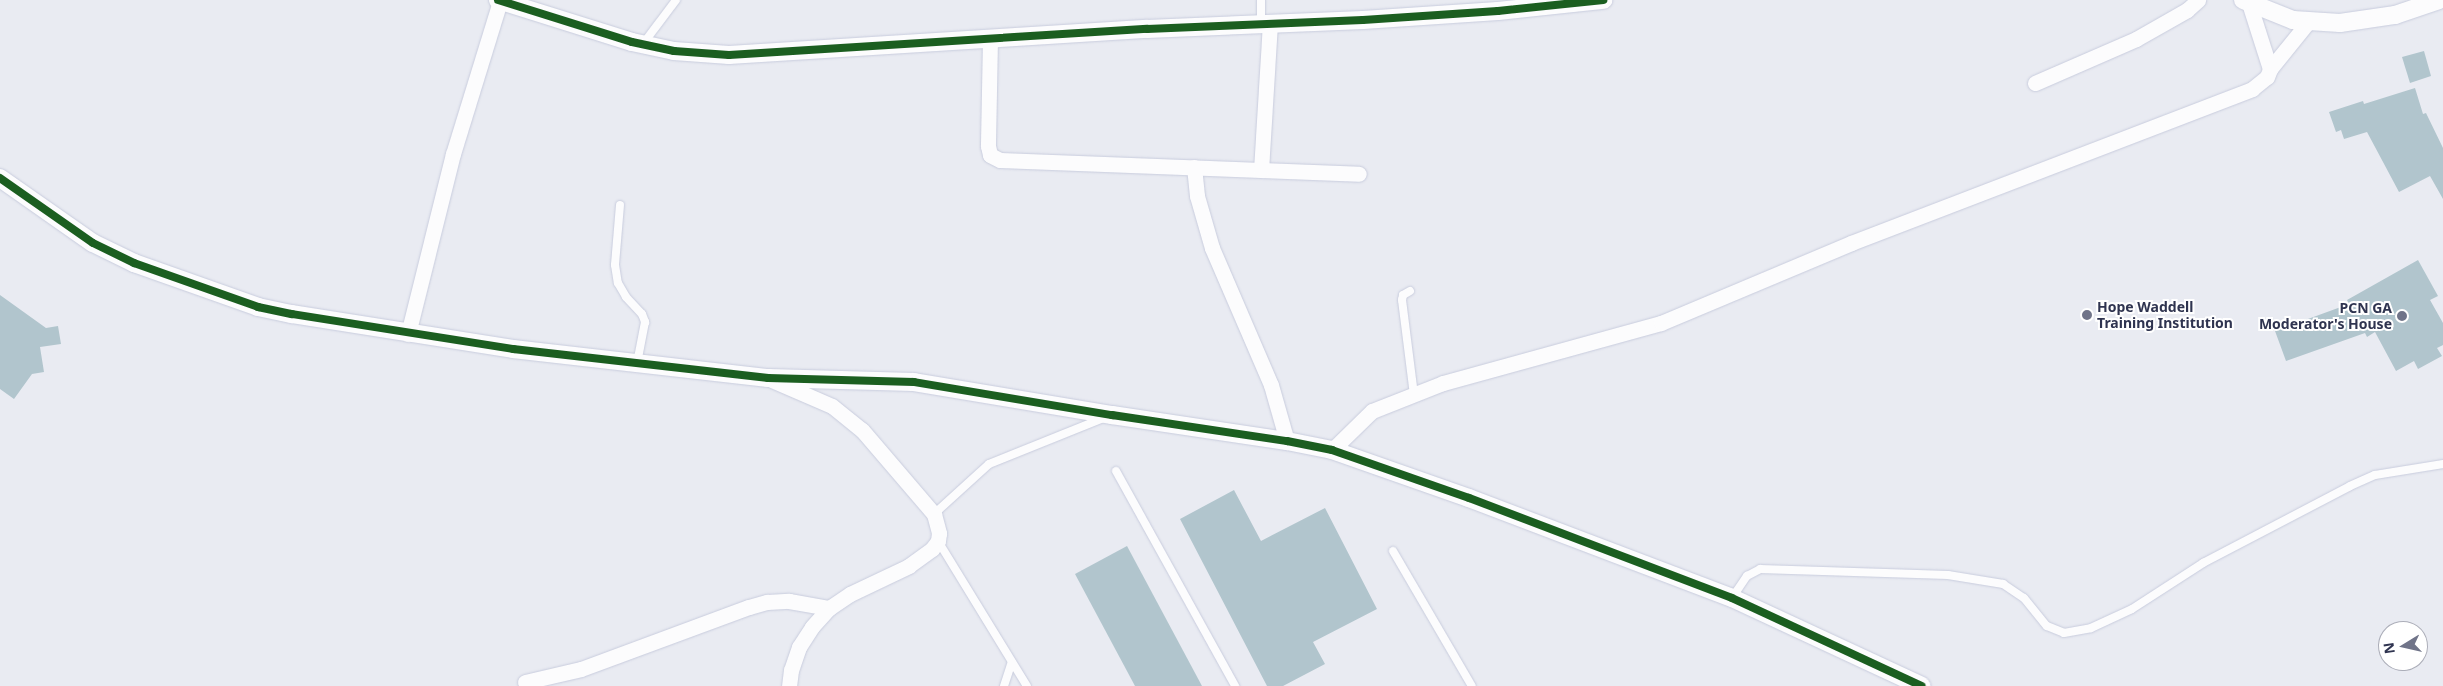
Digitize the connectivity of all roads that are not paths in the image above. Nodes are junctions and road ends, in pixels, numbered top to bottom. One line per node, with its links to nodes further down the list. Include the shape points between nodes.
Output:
1 (499, 0): 11 (street); 20 (street, via 453,154)
2 (676, 0): 11 (lane)
3 (1261, 0): 9 (lane)
4 (1603, 0): 9 (street, via 1498,11)
5 (2198, 0): 13 (street, via 2187,10 2136,39)
6 (2440, 0): 8 (street, via 2372,20 2340,24)
7 (2246, 1): 8 (street, via 2293,20); 12 (street)
8 (2308, 22): 12 (street)
9 (1266, 24): 10 (street); 15 (street)
10 (990, 39): 11 (street, via 729,55 689,53); 14 (street, via 990,155 1000,160)
11 (643, 44)
12 (2270, 69): 23 (street, via 2267,78 2252,89 1851,243 1661,323)
13 (2035, 82)
14 (1194, 167): 15 (street); 25 (street, via 1197,196 1212,248 1271,385)
15 (1261, 170): 16 (street)
16 (1360, 174)
17 (0, 178): 20 (street, via 93,243 134,264 258,307)
18 (620, 206): 21 (lane, via 615,265 618,283 645,322)
19 (1410, 290): 23 (lane, via 1402,300)
20 (408, 334): 21 (street)
21 (637, 363): 22 (street)
22 (768, 378): 24 (street, via 914,382); 29 (street, via 832,406 862,430)
23 (1414, 395): 26 (street, via 1372,411)
24 (1112, 415): 25 (street); 29 (lane, via 989,464)
25 (1287, 440): 26 (street)
26 (1332, 450): 32 (street, via 1469,498)
27 (2443, 464): 32 (lane, via 2375,475 2350,486 2203,563 2132,609 2091,628 2064,633 2047,626 2024,598 2003,584 1948,575 1760,569 1747,576)
28 (1116, 471): 39 (lane)
29 (934, 514): 30 (street)
30 (938, 541): 33 (street, via 909,566 850,594); 34 (lane)
31 (1393, 550): 40 (lane)
32 (1732, 598): 41 (street)
33 (829, 608): 35 (street, via 788,601 749,606 581,669); 36 (street, via 799,647)
34 (1012, 662): 37 (lane); 38 (lane)
35 (525, 682)
36 (789, 686)
37 (1004, 686)
38 (1027, 686)
39 (1235, 686)
40 (1472, 686)
41 (1922, 686)

